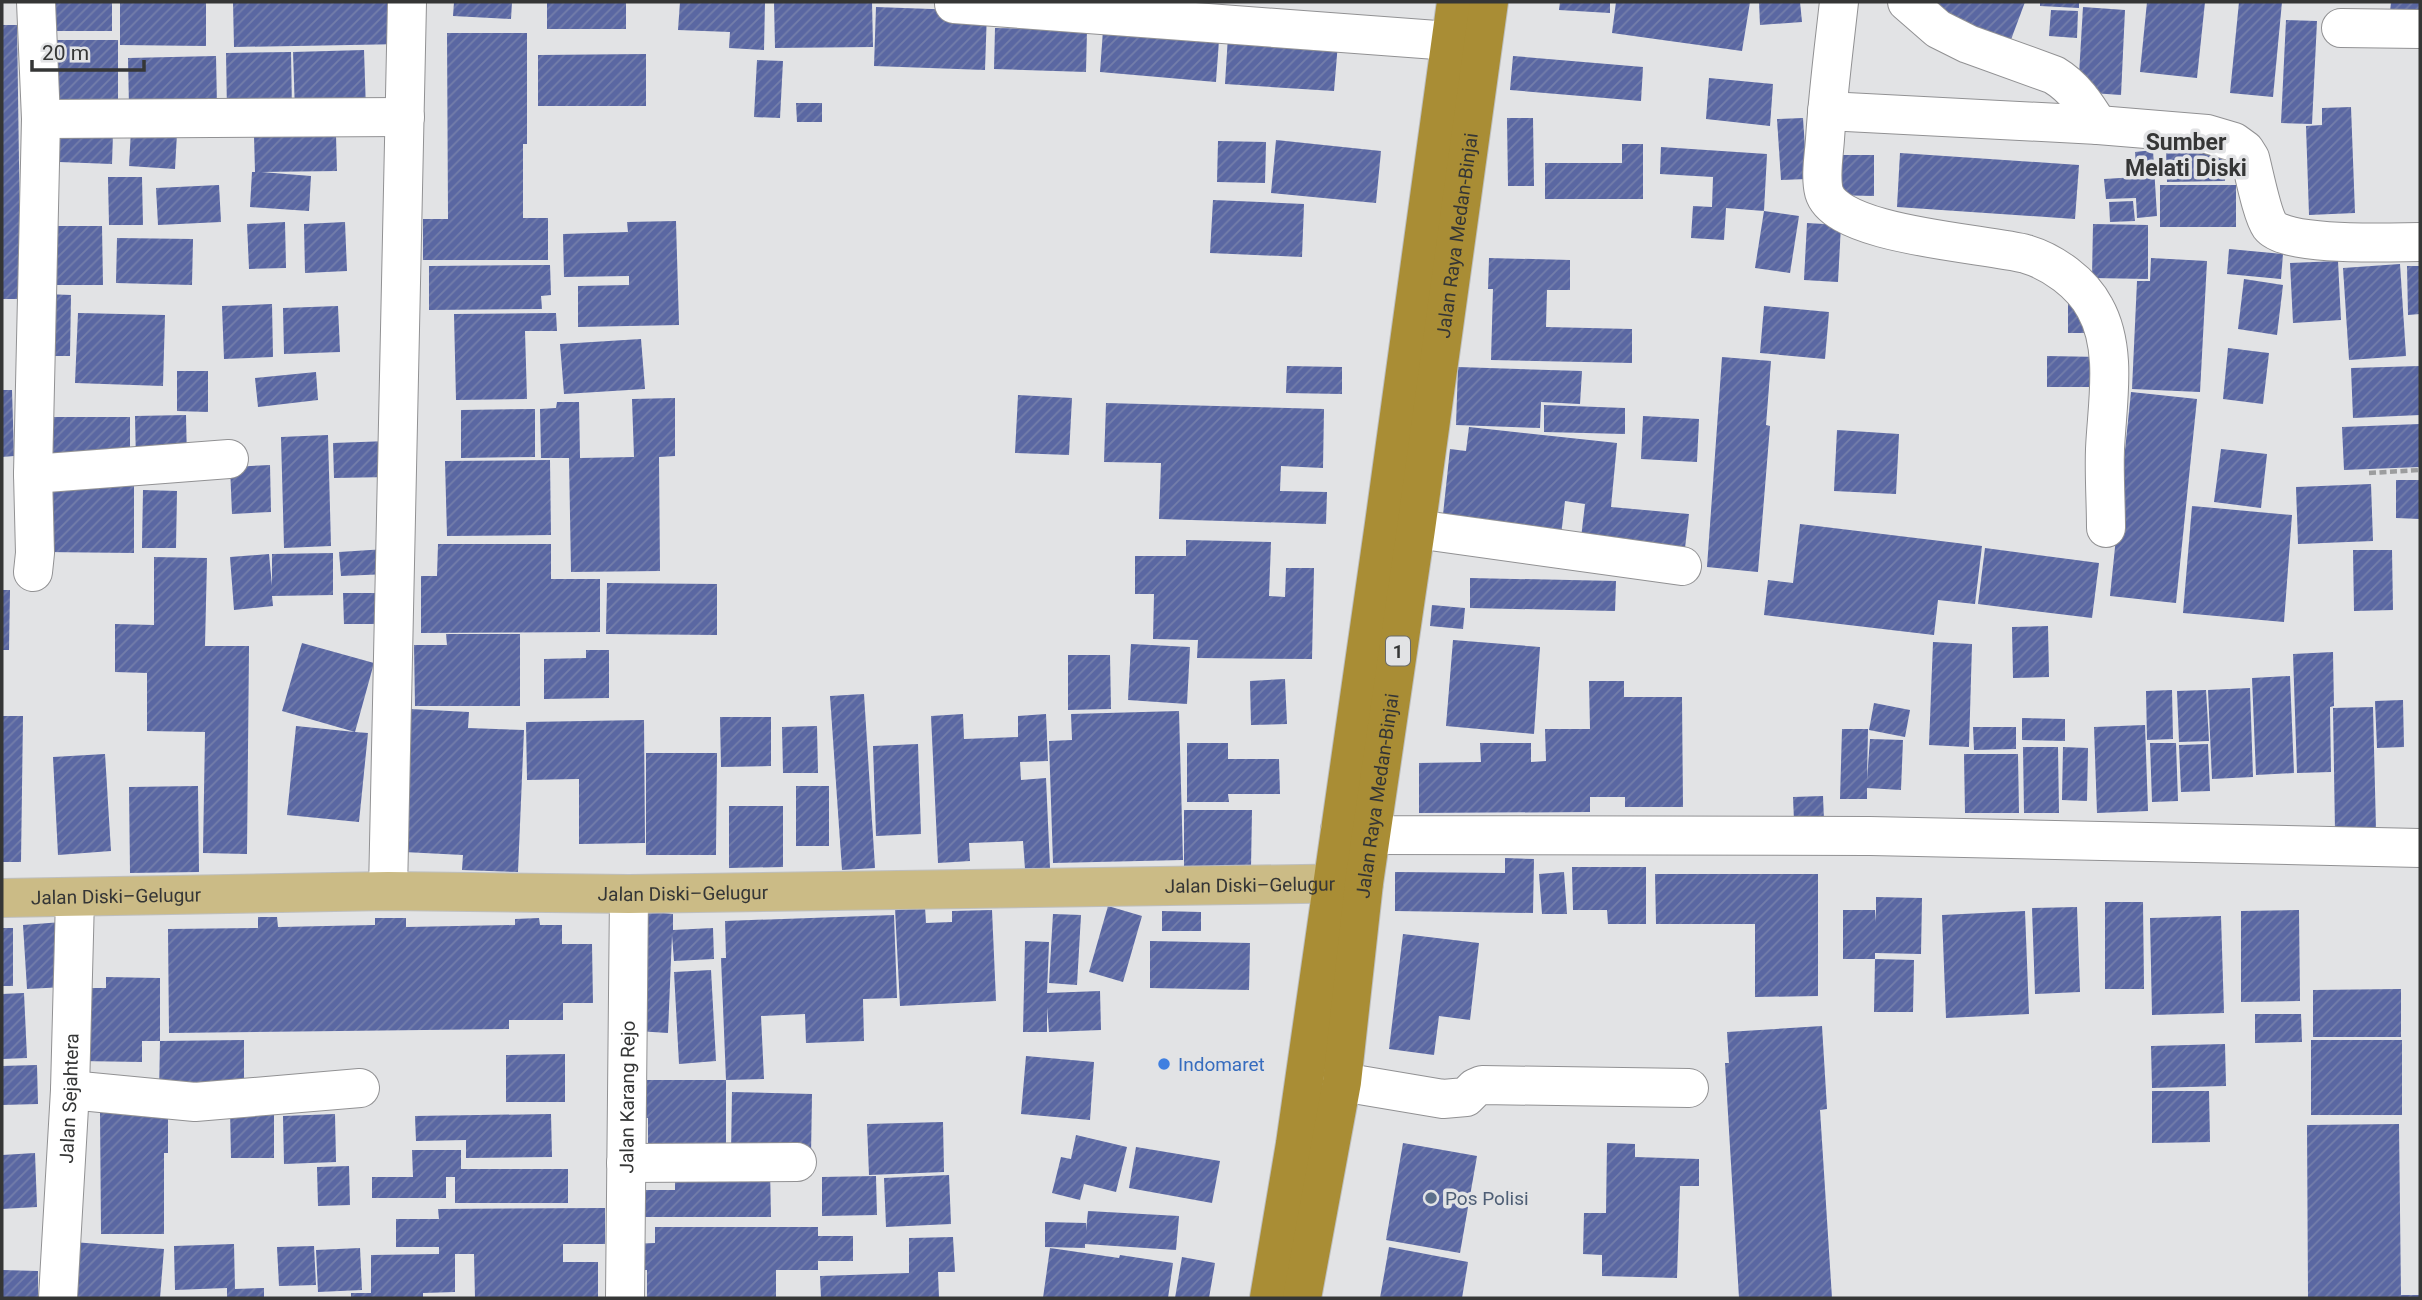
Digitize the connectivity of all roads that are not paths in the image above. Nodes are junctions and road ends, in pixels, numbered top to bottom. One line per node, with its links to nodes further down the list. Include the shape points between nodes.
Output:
1 (36, 2): 13 (street)
2 (407, 2): 12 (street)
3 (1456, 2): 10 (highway, Jalan Raya Medan-Binjai / 1)
4 (1489, 2): 19 (highway, Jalan Raya Medan-Binjai / 1)
5 (1839, 2): 11 (street)
6 (1907, 2): 14 (street, via 1938,29 1968,44 2054,75 2082,100)
7 (954, 4): 10 (street)
8 (2341, 28): 9 (street)
9 (2420, 29)
10 (1450, 41): 22 (highway, Jalan Raya Medan-Binjai / 1)
11 (1827, 110): 14 (street); 18 (street, via 1824,190 1842,212 1889,229 2028,254 2074,280 2096,309 2110,354)
12 (405, 117): 13 (street); 25 (street)
13 (41, 119): 17 (street)
14 (2098, 125): 15 (street, via 2207,134 2234,142 2250,158 2269,225 2283,236)
15 (2420, 242)
16 (229, 459): 17 (street)
17 (33, 474): 21 (street)
18 (2106, 528)
19 (1416, 529): 20 (street); 22 (highway, Jalan Raya Medan-Binjai / 1)
20 (1682, 566)
21 (33, 572)
22 (1355, 832): 23 (street, via 1870,836); 24 (highway, Jalan Raya Medan-Binjai / 1)
23 (2420, 848)
24 (1347, 883): 26 (main road, Jalan Diski–Gelugur); 29 (highway, Jalan Raya Medan-Binjai / 1); 37 (highway, Jalan Raya Medan-Binjai / 1)
25 (388, 891): 26 (main road, Jalan Diski–Gelugur); 28 (main road, Jalan Diski–Gelugur)
26 (629, 894): 34 (street, Jalan Karang Rejo)
27 (2, 898): 28 (main road, Jalan Diski–Gelugur)
28 (75, 898): 32 (street, Jalan Sejahtera)
29 (1342, 1082): 31 (street, via 1443,1099 1466,1097 1482,1086); 38 (highway, Jalan Raya Medan-Binjai / 1)
30 (360, 1088): 32 (street, via 195,1102)
31 (1689, 1088)
32 (70, 1090): 35 (street, Jalan Sejahtera)
33 (797, 1162): 34 (street)
34 (626, 1163): 36 (street, Jalan Karang Rejo)
35 (58, 1298)
36 (625, 1298)
37 (1269, 1298)
38 (1302, 1298)

